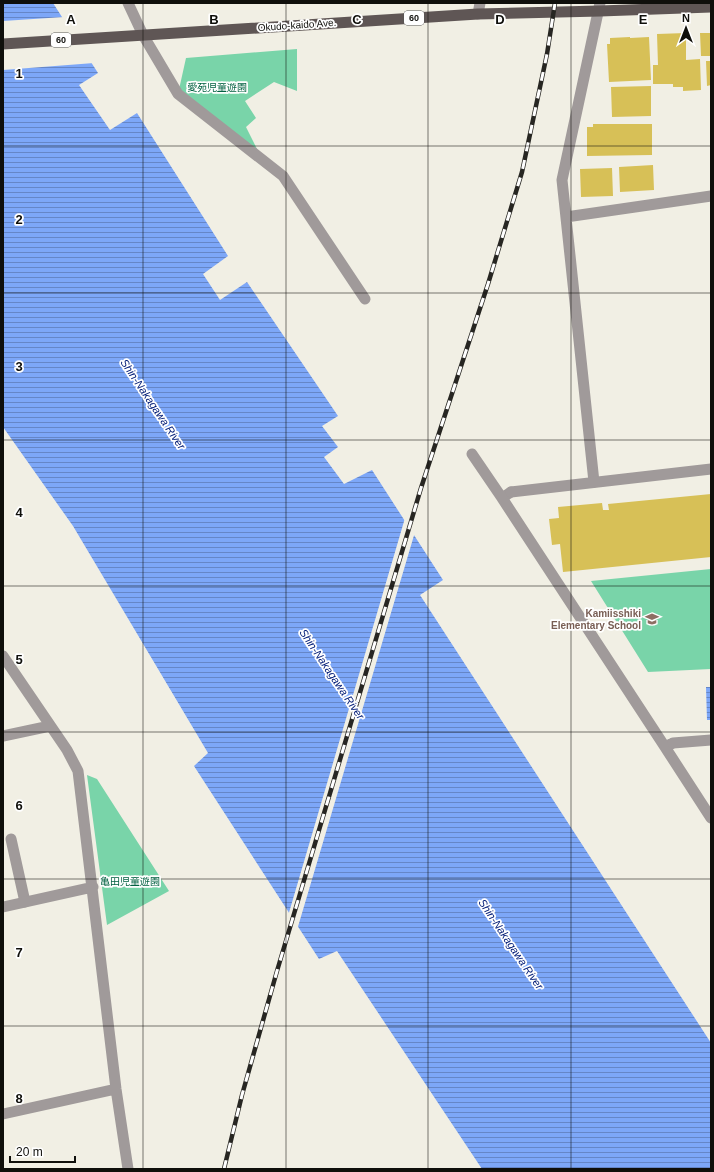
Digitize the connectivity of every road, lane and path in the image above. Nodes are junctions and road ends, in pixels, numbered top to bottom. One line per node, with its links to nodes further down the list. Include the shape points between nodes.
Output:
1 (128, 3): 5 (street)
2 (600, 7): 3 (main road, Okudo-kaido Ave. / 60); 4 (main road, Okudo-kaido Ave. / 60); 8 (street, via 562,180)
3 (711, 7)
4 (479, 8): 5 (main road, Okudo-kaido Ave. / 60)
5 (143, 35): 6 (main road, Okudo-kaido Ave. / 60); 9 (street, via 178,94 283,176)
6 (3, 44)
7 (711, 196): 8 (street)
8 (566, 217): 12 (street)
9 (365, 300)
10 (472, 454): 13 (street)
11 (711, 470): 12 (street)
12 (594, 482): 13 (street)
13 (506, 495): 18 (street)
14 (3, 656): 15 (street)
15 (50, 726): 16 (street); 21 (street, via 67,750 78,772)
16 (3, 736)
17 (711, 740): 18 (street)
18 (669, 745): 19 (street)
19 (711, 818)
20 (11, 839): 22 (street)
21 (93, 887): 22 (street); 24 (street)
22 (25, 902): 23 (street)
23 (3, 907)
24 (116, 1090): 25 (street); 26 (street)
25 (3, 1114)
26 (128, 1169)

